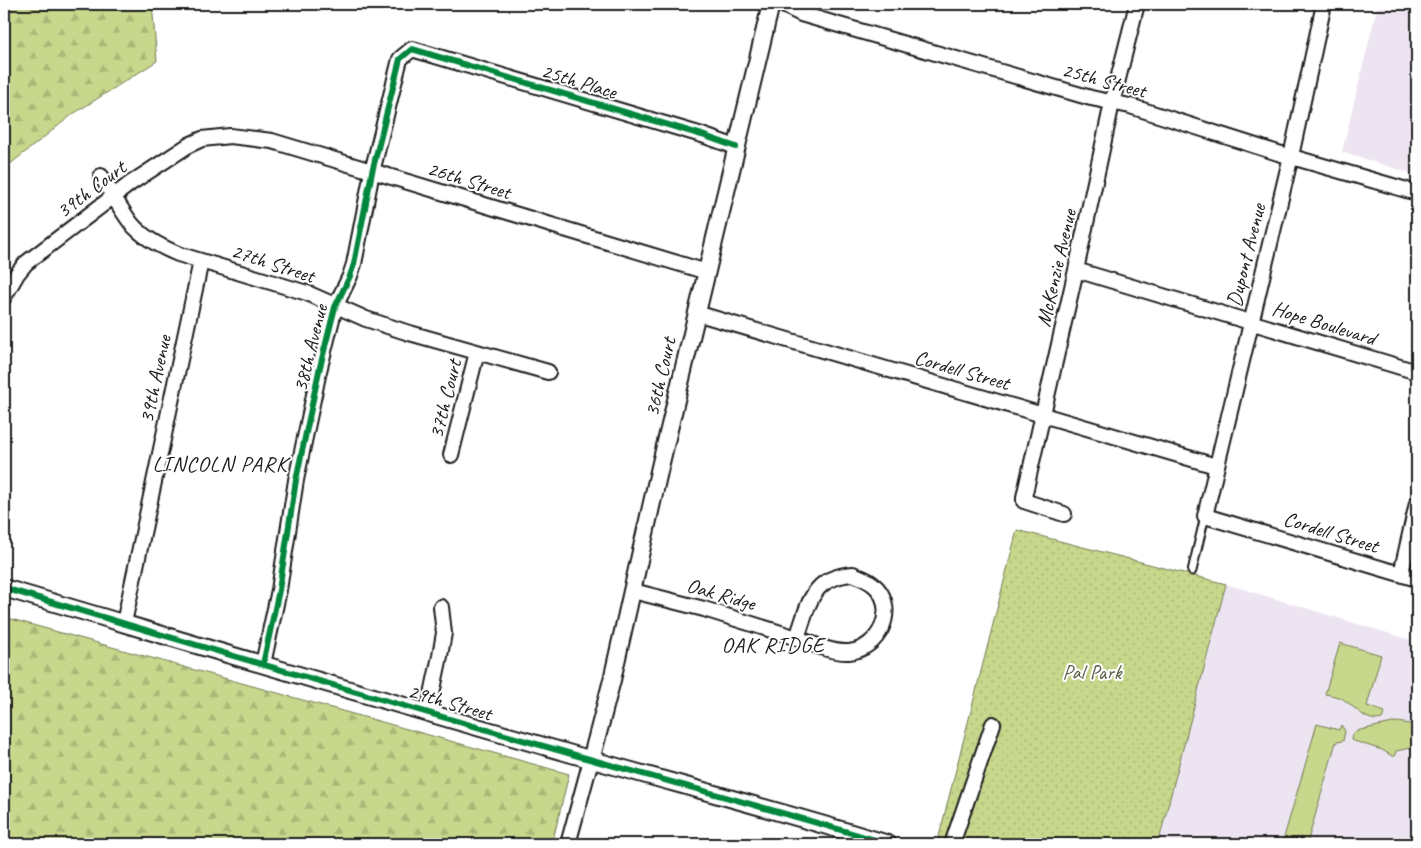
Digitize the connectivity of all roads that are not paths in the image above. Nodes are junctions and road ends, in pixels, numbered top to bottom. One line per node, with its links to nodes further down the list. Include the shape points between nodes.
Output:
1 (771, 4): 8 (street, 36th Court)
2 (781, 4): 6 (street, 25th Street, via 801,14)
3 (1138, 4): 6 (street, McKenzie Avenue)
4 (1324, 4): 9 (street, Dupont Avenue)
5 (412, 49): 8 (street, 25th Place); 10 (street, 38th Avenue, via 400,59 395,72)
6 (1112, 103): 9 (street, 25th Street); 15 (street, McKenzie Avenue)
7 (219, 137): 10 (street, 26th Street, via 272,141); 13 (street, 39th Court, via 189,145)
8 (736, 147): 16 (street, 36th Court)
9 (1291, 156): 12 (street, 25th Street); 20 (street, Dupont Avenue)
10 (372, 172): 16 (street, 26th Street); 18 (street, 38th Avenue, via 354,264)
11 (101, 176): 13 (street, 27th Street)
12 (1417, 193)
13 (114, 196): 14 (street, 27th Street, via 131,224 152,241); 17 (street, 39th Court, via 26,263)
14 (201, 261): 18 (street, 27th Street, via 306,293); 36 (street, 39th Avenue)
15 (1076, 270): 20 (street, Hope Boulevard); 24 (street, McKenzie Avenue)
16 (707, 272): 19 (street, 36th Court)
17 (4, 297)
18 (335, 307): 21 (street, 27th Street); 38 (street, 38th Avenue, via 296,480 279,590)
19 (696, 313): 24 (street, Cordell Street); 34 (street, 36th Court)
20 (1250, 322): 23 (street, Hope Boulevard); 26 (street, Dupont Avenue)
21 (477, 352): 22 (street, 27th Street); 25 (street, 37th Court)
22 (548, 372)
23 (1417, 372)
24 (1042, 414): 26 (street, Cordell Street); 28 (street, McKenzie Avenue, via 1024,501)
25 (451, 455)
26 (1216, 466): 29 (street, Dupont Avenue)
27 (1417, 503): 31 (street)
28 (1064, 514)
29 (1205, 516): 30 (lane); 31 (street, Cordell Street)
30 (1192, 571)
31 (1401, 574): 32 (street, Cordell Street)
32 (1417, 579)
33 (4, 588): 36 (street, 29th Street)
34 (633, 591): 37 (street, Oak Ridge); 41 (street, 36th Court)
35 (441, 607): 39 (street, via 444,633)
36 (124, 623): 38 (street, 29th Street)
37 (797, 638): 37 (street, Oak Ridge, via 836,651 850,652 863,648 882,628 886,616 884,601 867,579 854,574 840,575 817,588)
38 (263, 664): 39 (street, 29th Street)
39 (428, 713): 41 (street, 29th Street)
40 (994, 724): 44 (street)
41 (591, 760): 42 (street); 43 (street, 29th Street, via 693,786)
42 (568, 844)
43 (888, 844)
44 (952, 844)

